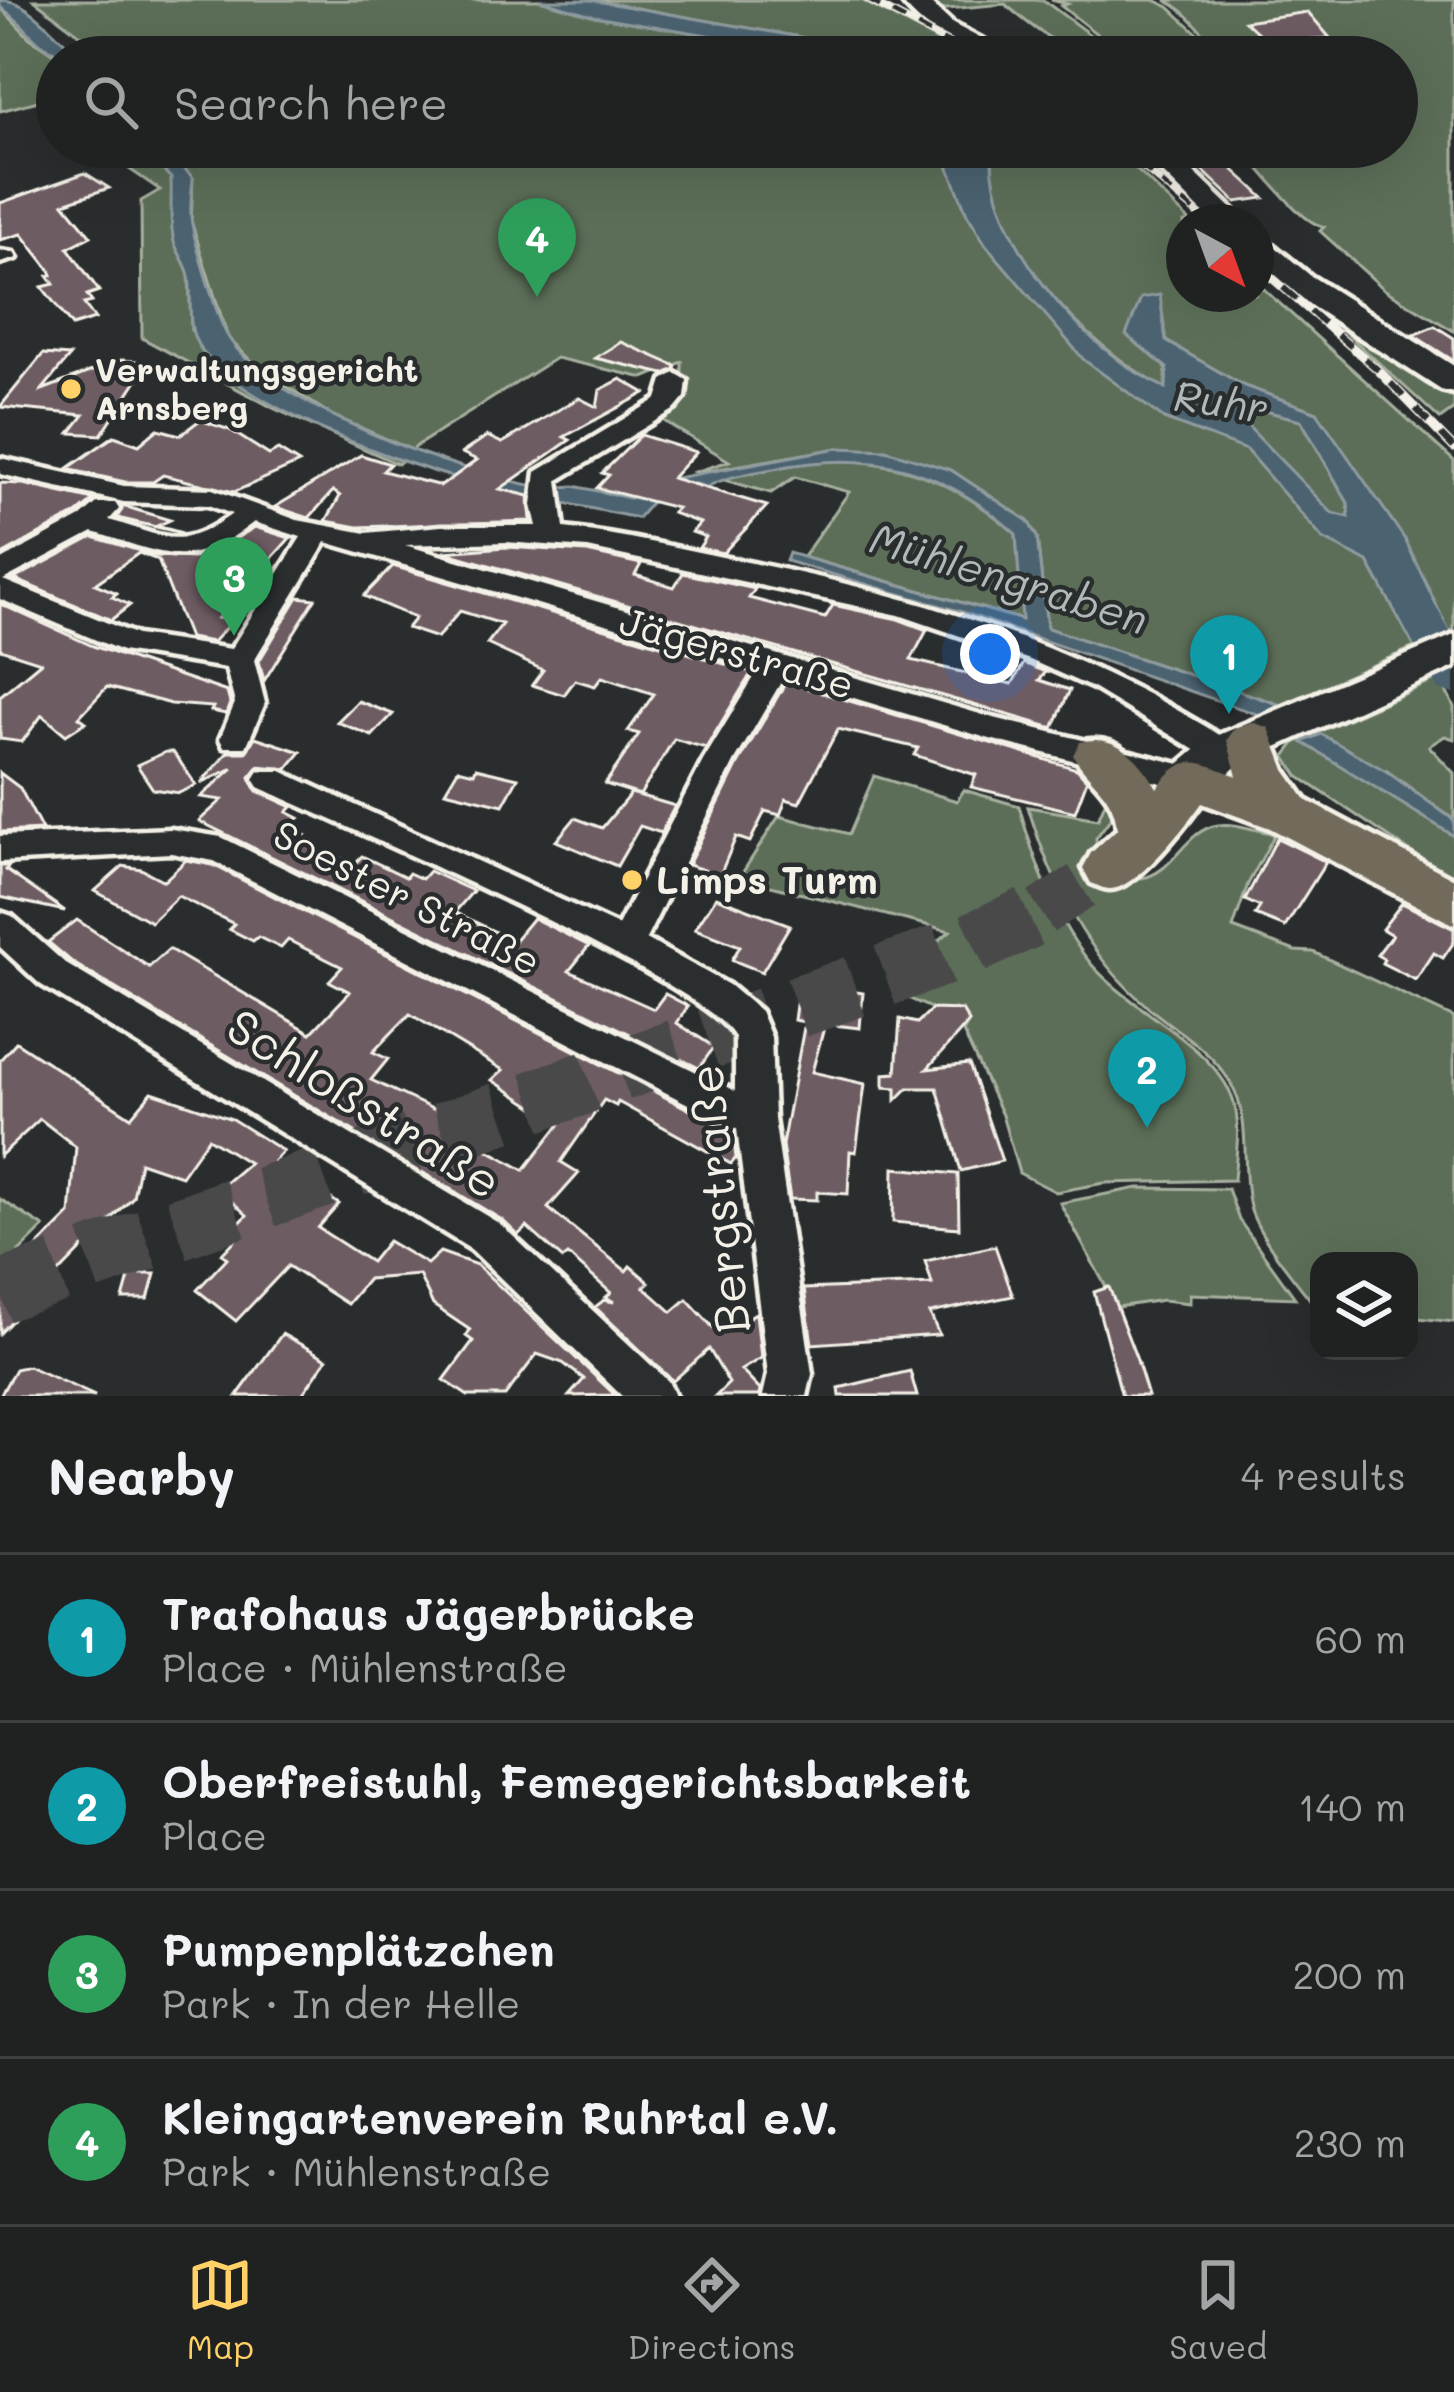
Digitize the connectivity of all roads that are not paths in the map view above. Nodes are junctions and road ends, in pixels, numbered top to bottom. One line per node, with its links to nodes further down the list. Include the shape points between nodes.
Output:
1 (912, 0): 2 (main road)
2 (959, 36)
3 (1173, 168): 4 (main road)
4 (1212, 204)
5 (1274, 261): 7 (main road)
6 (676, 380): 13 (street, via 666,404 549,472 544,494)
7 (1454, 382)
8 (0, 466): 9 (street, Jägerstraße)
9 (124, 494): 10 (street, Jägerstraße, via 212,497); 11 (street)
10 (252, 511): 11 (street, via 181,554); 12 (street, Jägerstraße)
11 (90, 523): 15 (street)
12 (320, 532): 14 (street, Jägerstraße); 18 (street)
13 (553, 536): 14 (street); 21 (street, via 836,587 963,624 1172,715)
14 (356, 539): 19 (street, Jägerstraße)
15 (0, 572)
16 (0, 588): 18 (street, via 132,644)
17 (1454, 650): 21 (main road)
18 (239, 660): 20 (street, via 250,703)
19 (777, 664): 22 (street, Jägerstraße); 27 (street)
20 (235, 739)
21 (1234, 751): 22 (street, Jägerstraße); 22 (main road, via 1127,853 1144,814 1136,793); 25 (main road, Jägerstraße, via 1288,814)
22 (1098, 755)
23 (270, 779): 27 (street)
24 (0, 849): 28 (street, Soester Straße, via 171,841 221,850)
25 (1454, 904)
26 (0, 926): 29 (street, Schloßstraße, via 53,974 486,1237)
27 (626, 945): 28 (street, Bergstraße, via 716,994 747,1022)
28 (755, 1119): 30 (street, Bergstraße, via 790,1374)
29 (653, 1396)
30 (785, 1396)

